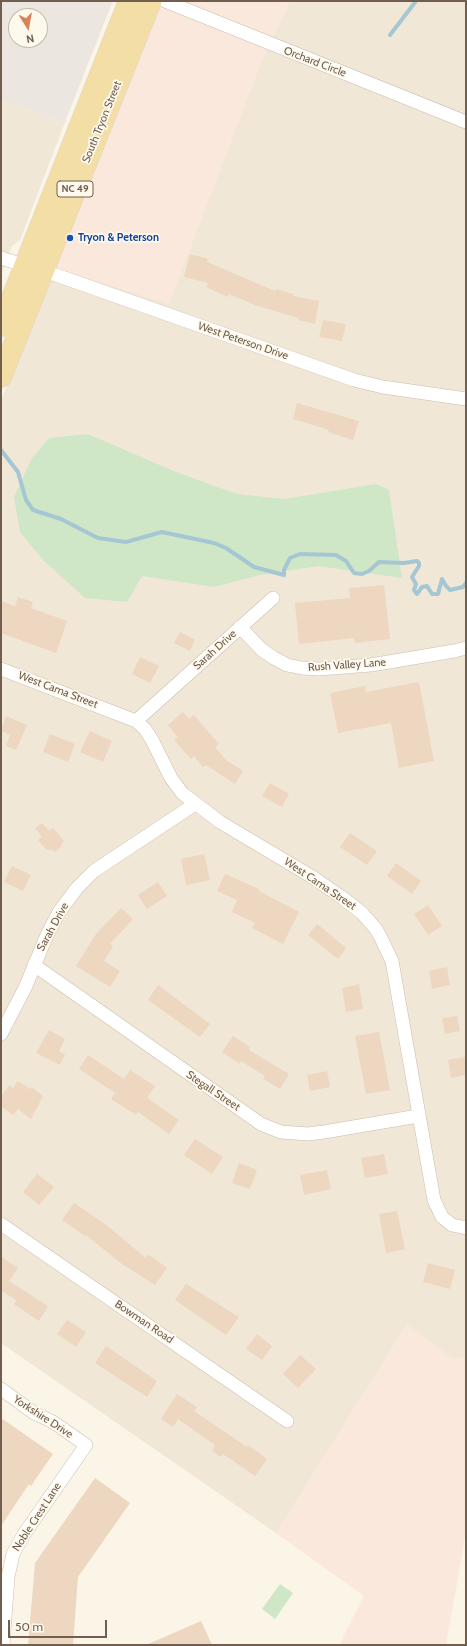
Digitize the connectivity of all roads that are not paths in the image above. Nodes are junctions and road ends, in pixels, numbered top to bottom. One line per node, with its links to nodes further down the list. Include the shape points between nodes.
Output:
1 (129, 1): 6 (main road, South Tryon Street / NC 49)
2 (151, 1): 6 (main road, South Tryon Street / NC 49)
3 (165, 1): 4 (street, Orchard Circle)
4 (466, 122)
5 (1, 258): 6 (street, West Peterson Drive)
6 (34, 268): 7 (main road, South Tryon Street / NC 49); 8 (main road, South Tryon Street / NC 49); 9 (street, West Peterson Drive, via 354,380 383,387)
7 (1, 326)
8 (1, 377)
9 (466, 399)
10 (273, 598): 11 (street, Sarah Drive)
11 (240, 627): 12 (street, Rush Valley Lane, via 262,650 274,658 302,668 371,665); 14 (street, Sarah Drive)
12 (466, 648)
13 (1, 669): 14 (street, West Cama Street)
14 (136, 721): 15 (street, West Cama Street, via 152,740 177,788)
15 (195, 804): 16 (street, Sarah Drive, via 94,871 77,888 47,935); 18 (street, West Cama Street, via 220,822 314,878 362,913 376,929 392,961)
16 (34, 965): 17 (street, Sarah Drive); 18 (street, Stegall Street, via 261,1124 281,1132 308,1134)
17 (1, 1034)
18 (418, 1116): 20 (street, West Cama Street, via 434,1200 439,1212 452,1225)
19 (1, 1224): 22 (street, Bowman Road)
20 (466, 1228)
21 (1, 1389): 23 (street, Yorkshire Drive)
22 (287, 1421)
23 (86, 1445): 24 (street, Noble Crest Lane, via 13,1554 8,1577)
24 (3, 1645)

